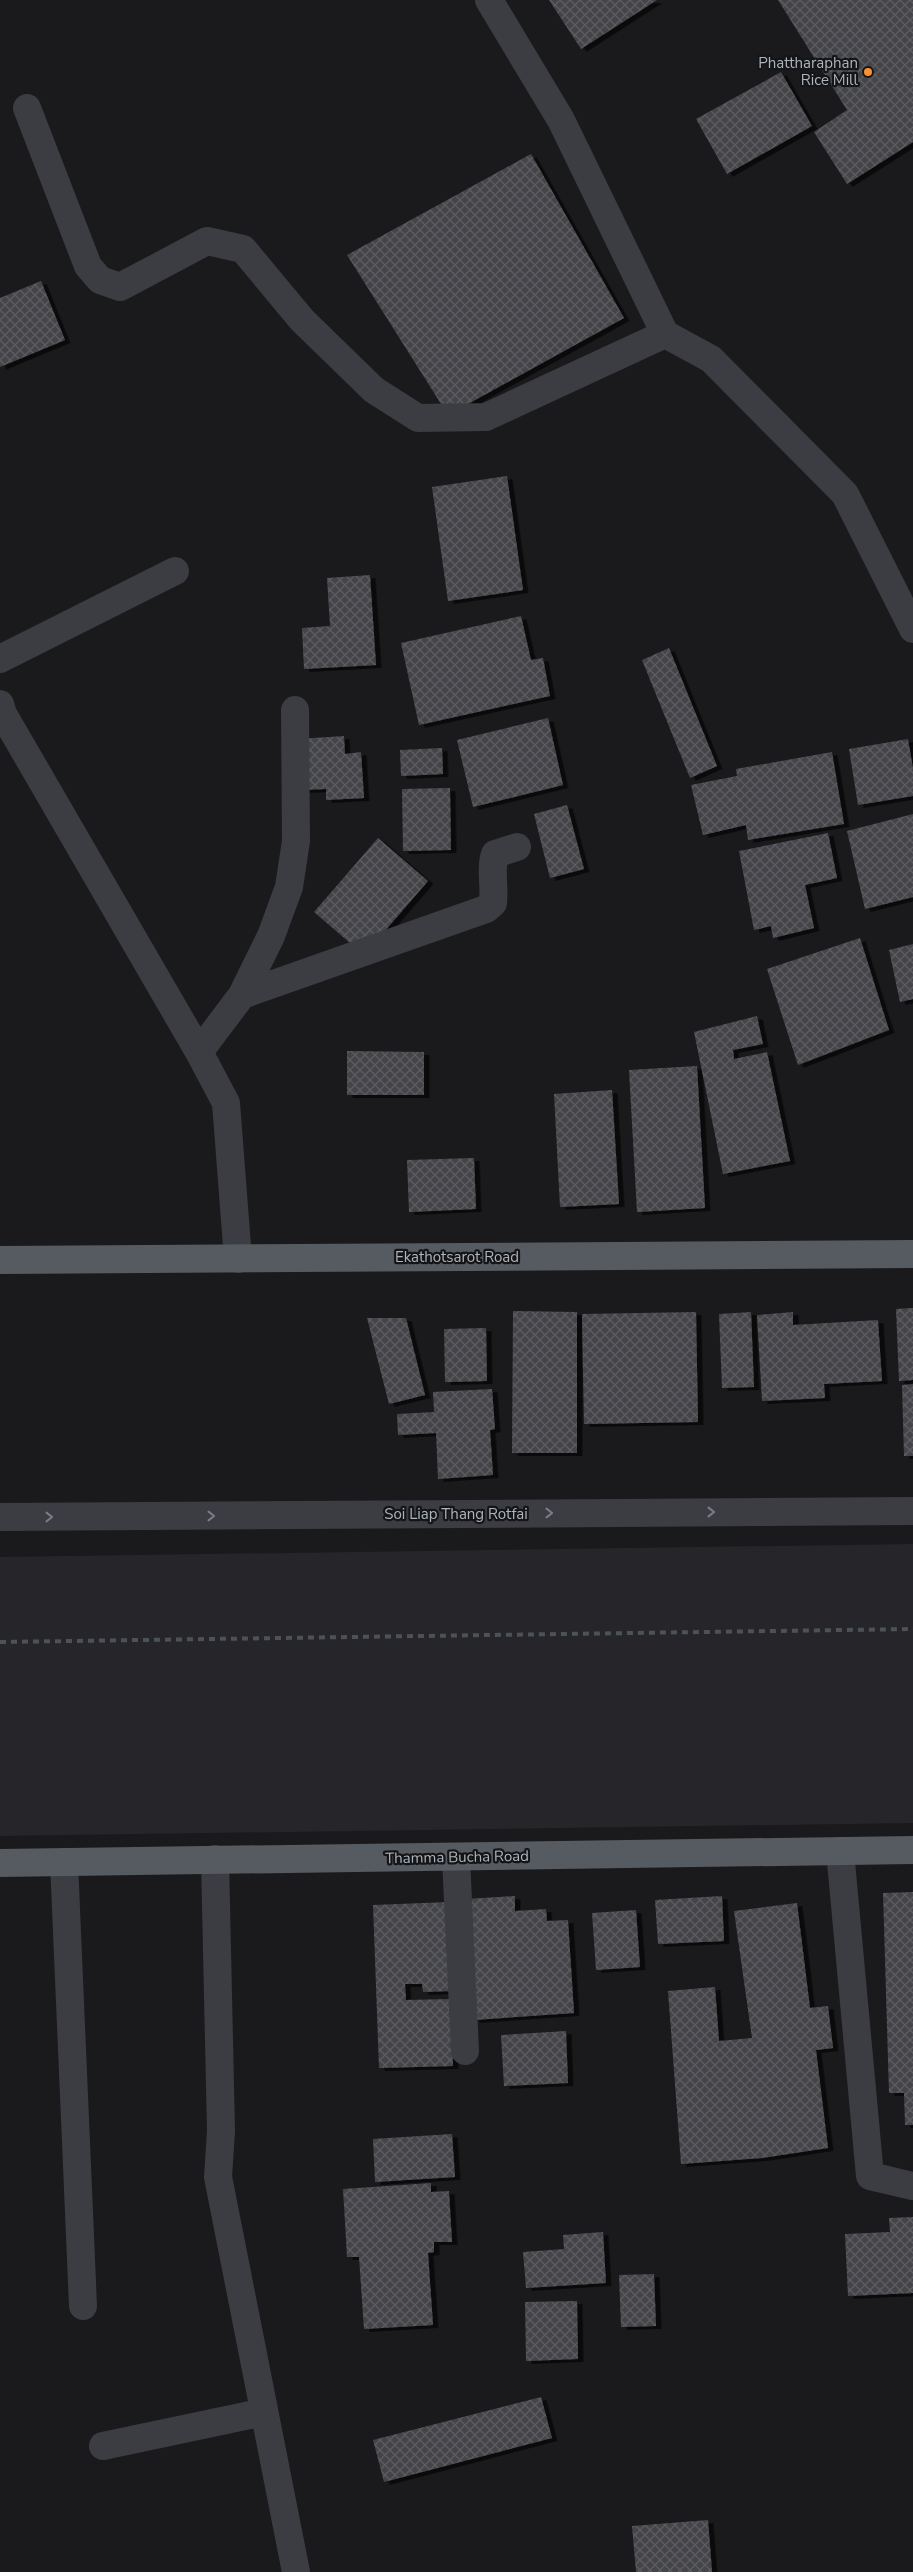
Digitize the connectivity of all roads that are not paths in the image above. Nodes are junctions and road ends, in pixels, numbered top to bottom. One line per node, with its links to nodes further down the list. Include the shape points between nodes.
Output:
1 (489, 0): 3 (street, via 561,120)
2 (26, 108): 3 (street, via 88,266 100,280 120,287 207,241 243,249 302,320 374,390 418,418 486,417)
3 (665, 334): 5 (street, via 711,359 845,494)
4 (175, 570): 6 (street)
5 (913, 629)
6 (0, 659)
7 (0, 704): 11 (street)
8 (295, 710): 10 (street, via 296,841 289,887 271,936)
9 (518, 848): 10 (street, via 495,854 492,861 493,903 486,909)
10 (242, 995): 11 (street)
11 (199, 1052): 13 (street, via 226,1103)
12 (913, 1254): 13 (main road, Ekathotsarot Road)
13 (238, 1259): 14 (main road, Ekathotsarot Road)
14 (0, 1260)
15 (913, 1511): 16 (street, Soi Liap Thang Rotfai, one-way to 15)
16 (0, 1517)
17 (913, 1850): 18 (main road, Thamma Bucha Road)
18 (840, 1851): 19 (main road, Thamma Bucha Road); 24 (street, via 870,2176)
19 (456, 1858): 20 (main road, Thamma Bucha Road); 23 (street)
20 (216, 1859): 21 (main road, Thamma Bucha Road); 26 (street, via 221,2131 218,2177)
21 (64, 1862): 22 (main road, Thamma Bucha Road); 25 (street)
22 (0, 1863)
23 (465, 2051)
24 (913, 2186)
25 (83, 2306)
26 (264, 2412): 27 (street); 28 (street)
27 (102, 2446)
28 (296, 2572)

